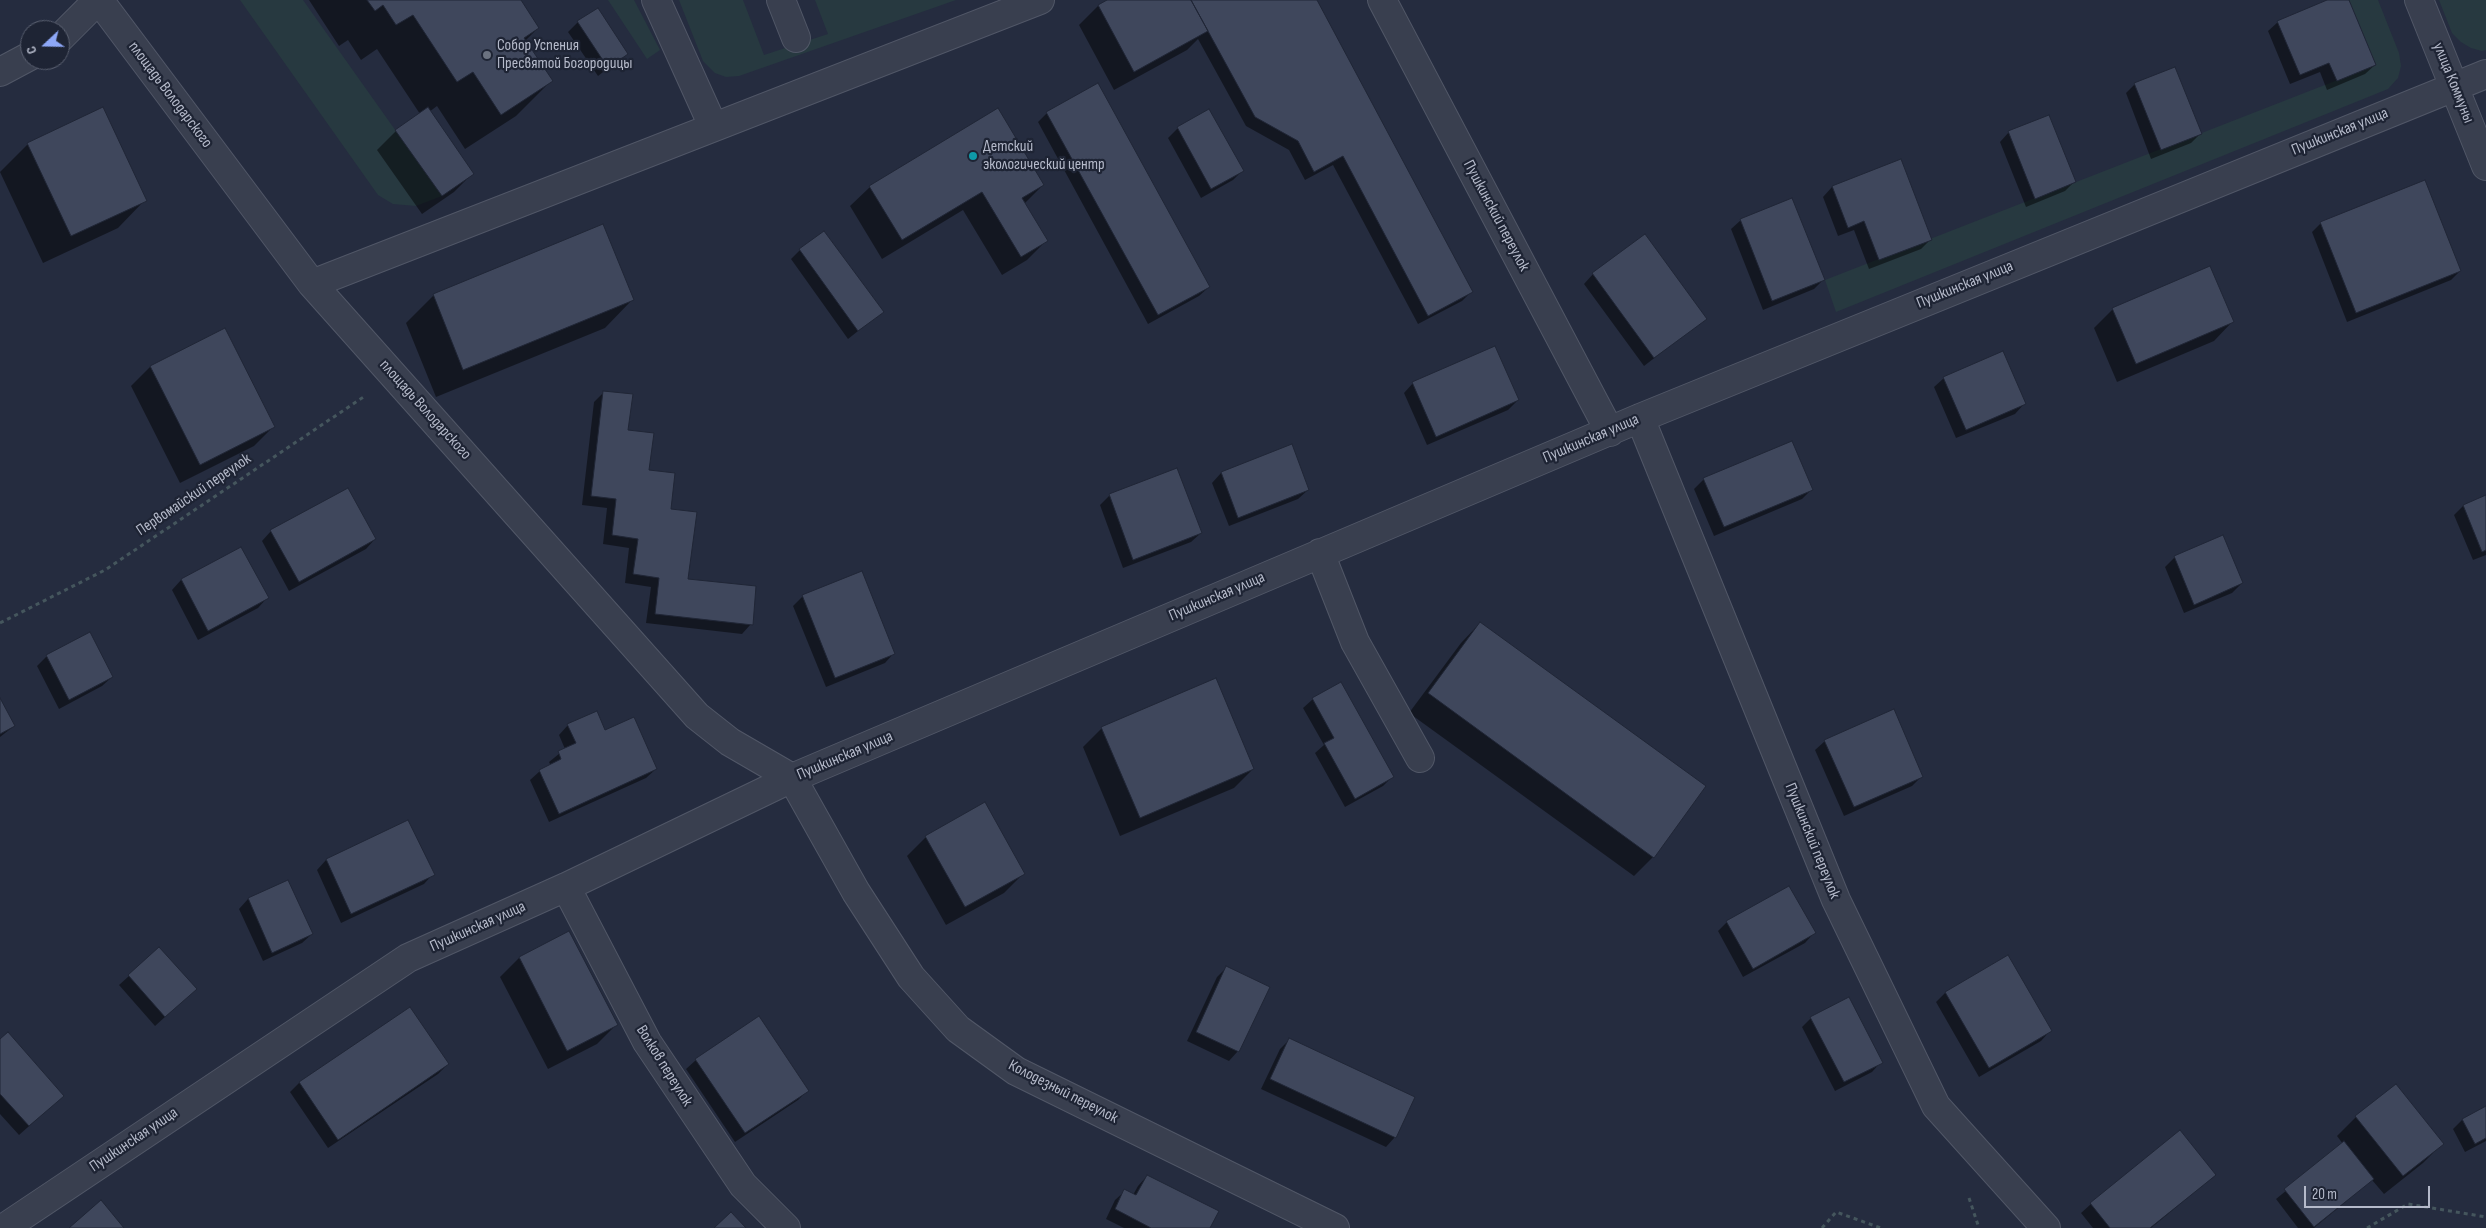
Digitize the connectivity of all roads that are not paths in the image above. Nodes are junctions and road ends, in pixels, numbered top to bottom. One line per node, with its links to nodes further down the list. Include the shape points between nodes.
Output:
1 (99, 0): 7 (street); 15 (street, площадь Володарского)
2 (656, 0): 13 (street)
3 (781, 0): 8 (street)
4 (1040, 0): 13 (street)
5 (1382, 0): 17 (street, Пушкинский переулок)
6 (2419, 0): 12 (street, улица Коммуны)
7 (70, 28)
8 (796, 38)
9 (20, 61): 10 (street)
10 (0, 72)
11 (2486, 74): 12 (street, Пушкинская улица)
12 (2454, 85): 14 (street, улица Коммуны); 16 (street, Пушкинская улица)
13 (713, 126): 15 (street)
14 (2486, 166)
15 (312, 284): 20 (street, площадь Володарского, via 697,716 730,742)
16 (1640, 418): 17 (street, Пушкинская улица); 25 (street, Пушкинский переулок, via 1836,900 1936,1106)
17 (1610, 432): 18 (street, Пушкинская улица)
18 (1320, 553): 19 (street, via 1355,642); 20 (street, Пушкинская улица)
19 (1420, 758)
20 (792, 778): 21 (street, Пушкинская улица); 24 (street, Колодезный переулок, via 856,892 911,977 958,1029 1016,1071)
21 (566, 888): 22 (street, Пушкинская улица, via 408,958); 23 (street, Волков переулок, via 647,1042 743,1185)
22 (4, 1228)
23 (786, 1228)
24 (1335, 1228)
25 (2046, 1228)

